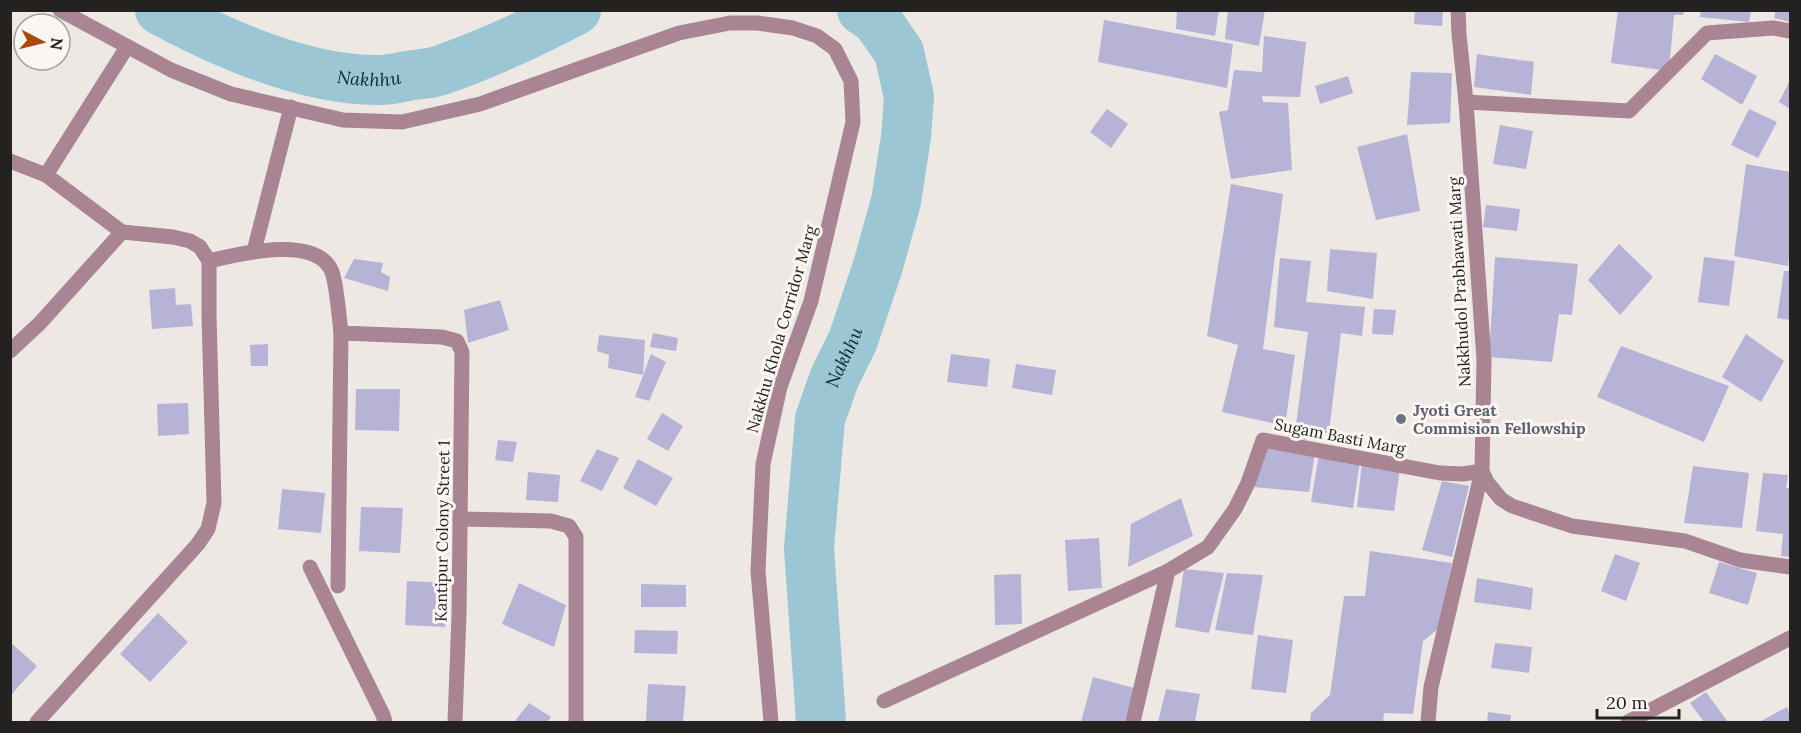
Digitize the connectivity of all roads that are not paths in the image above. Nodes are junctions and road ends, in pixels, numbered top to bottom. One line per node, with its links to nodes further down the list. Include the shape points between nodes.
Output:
1 (60, 10): 4 (street, Nakkhu Khola Corridor Marg)
2 (1458, 10): 5 (street, Nakkhudol Prabhawati Marg)
3 (1791, 32): 5 (street, via 1773,28 1707,33 1629,111)
4 (127, 47): 6 (street, Nakkhu Khola Corridor Marg, via 231,94); 8 (street)
5 (1466, 102): 14 (street, Nakkhudol Prabhawati Marg, via 1484,360)
6 (291, 107): 10 (street); 26 (street, Nakkhu Khola Corridor Marg, via 342,120 402,122 480,104 679,33 730,23 793,28 817,36 835,49 851,81 853,122 811,301 780,387 763,464 758,571)
7 (10, 161): 8 (street)
8 (46, 175): 9 (street)
9 (122, 232): 11 (street, via 190,241); 13 (street)
10 (254, 251): 11 (street); 12 (street, via 306,252 321,258 332,272)
11 (210, 261): 22 (street, via 213,503 208,529 177,569)
12 (340, 333): 15 (street, Kantipur Colony Street 1, via 457,341 462,352); 19 (street)
13 (10, 351)
14 (1482, 471): 17 (street, via 1501,499 1512,506 1572,526 1685,541 1740,560); 18 (street, Sugam Basti Marg, via 1440,473 1263,440 1248,483 1208,547); 28 (street, Nakkhudol Prabhawati Marg, via 1431,687)
15 (460, 519): 24 (street, Kantipur Colony Street 1); 25 (street, via 551,521 569,526 576,537)
16 (310, 567): 23 (street)
17 (1791, 567)
18 (1168, 570): 21 (street); 27 (street)
19 (338, 586)
20 (1791, 638): 29 (street)
21 (884, 701)
22 (37, 723)
23 (385, 723)
24 (455, 723)
25 (576, 723)
26 (771, 723)
27 (1133, 723)
28 (1428, 723)
29 (1628, 723)

